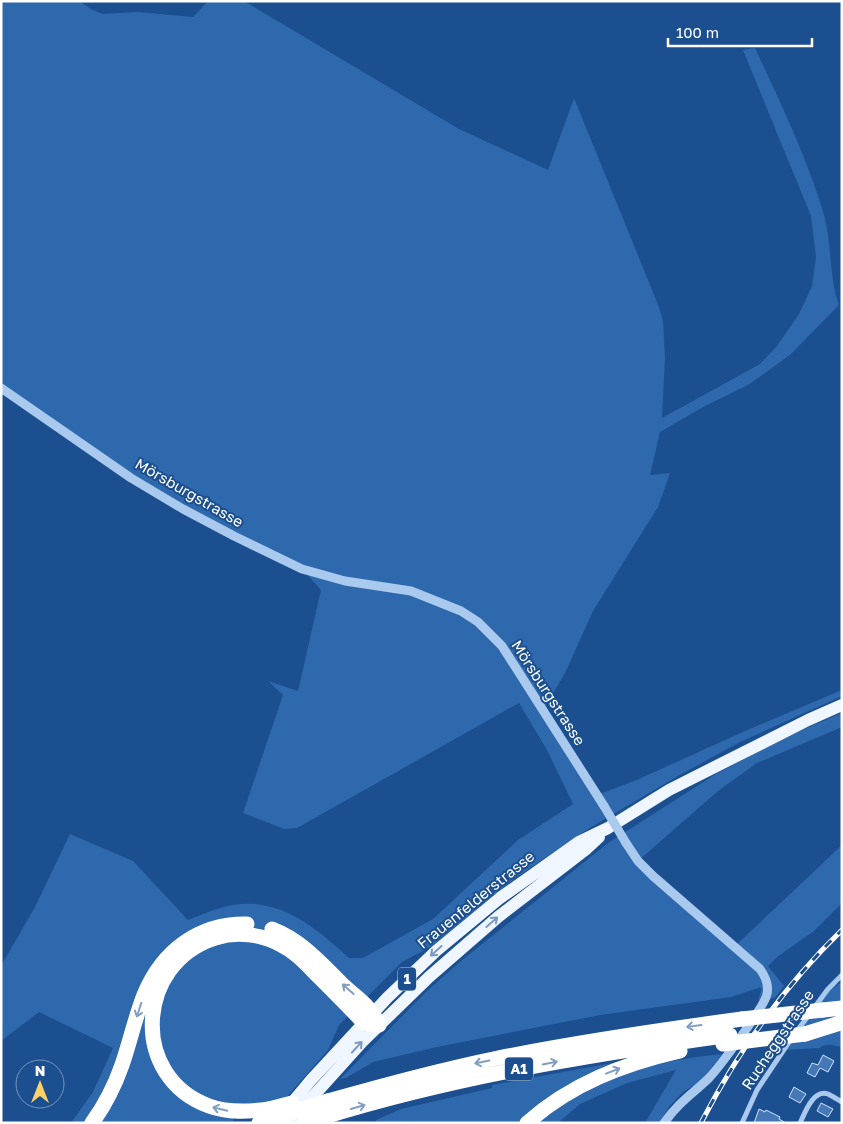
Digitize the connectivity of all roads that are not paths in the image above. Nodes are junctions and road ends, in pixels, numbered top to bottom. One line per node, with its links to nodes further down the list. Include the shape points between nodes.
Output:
1 (1, 388): 15 (street, Mörsburgstrasse, bridge, via 131,478 234,536 302,569 345,581 411,591 461,611 478,622 502,646 638,861 760,969 767,984 763,1004 716,1070 681,1101)
2 (842, 705): 5 (main road, Frauenfelderstrasse / 1, via 669,790 608,828 429,977)
3 (842, 975): 16 (street, Rucheggstrasse, via 776,1060 754,1095)
4 (841, 1018): 6 (highway, A1, via 808,1030); 7 (highway, A1, one-way to 7, bridge, via 823,1010 563,1046)
5 (372, 1020): 7 (highway, one-way to 5, bridge, via 248,1111 230,1111 203,1103 177,1085 156,1050 152,1031 153,1006 159,988 183,956 199,944 223,936 244,934 282,945); 10 (highway, one-way to 10, via 363,1001 307,950 285,935 247,924 208,929 178,946 155,972 119,1072); 12 (main road, Frauenfelderstrasse / 1, via 311,1080); 13 (main road, Frauenfelderstrasse / 1, one-way to 5)
6 (727, 1040): 9 (highway, A1, one-way to 6, via 414,1092 581,1057); 14 (highway, one-way to 6, via 560,1097 601,1075 663,1055)
7 (332, 1096): 11 (highway, A1, bridge)
8 (842, 1102): 17 (street, via 826,1093 819,1094)
9 (308, 1122)
10 (92, 1123)
11 (259, 1123)
12 (276, 1123)
13 (289, 1123)
14 (527, 1123)
15 (664, 1123)
16 (742, 1123)
17 (800, 1123)

